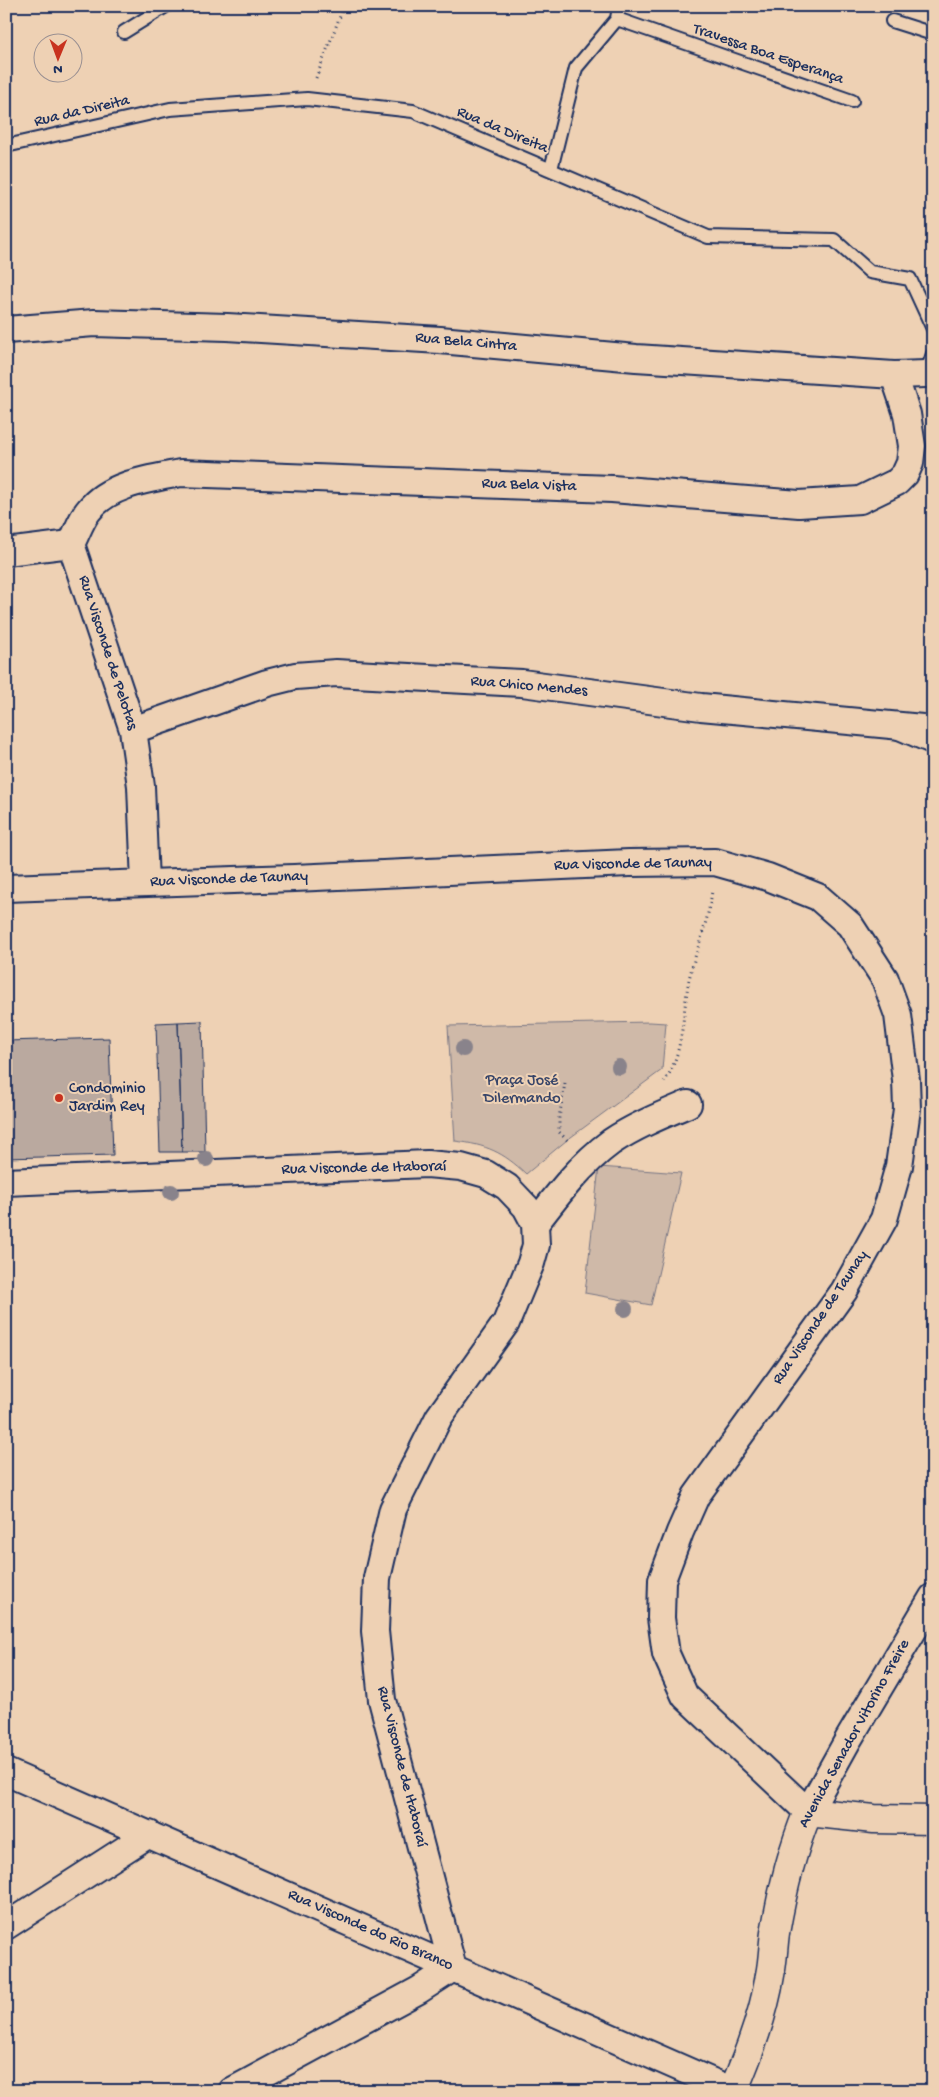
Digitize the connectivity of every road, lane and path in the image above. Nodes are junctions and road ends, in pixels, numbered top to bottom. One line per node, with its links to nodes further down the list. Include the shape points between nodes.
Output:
1 (166, 6): 5 (lane)
2 (344, 6): 7 (path)
3 (618, 12): 8 (lane, Travessa Boa Esperança); 10 (lane, via 576,68)
4 (892, 22): 6 (lane)
5 (124, 32)
6 (933, 34)
7 (307, 99): 9 (lane, Rua da Direita, via 170,109); 10 (lane, Rua da Direita, via 413,111)
8 (852, 101)
9 (6, 146)
10 (551, 169): 11 (lane, Rua da Direita, via 708,237 834,240 870,272 910,279)
11 (933, 329)
12 (6, 330): 14 (street, Rua Bela Cintra, via 94,323 227,327)
13 (929, 364): 14 (street, Rua Bela Cintra)
14 (894, 375): 15 (street, Rua Bela Vista, via 907,414 912,446 910,463 897,482 860,500 799,504 612,489 180,473 137,481 103,498 89,510)
15 (71, 544): 16 (street); 19 (street, Rua Visconde de Pelotas)
16 (6, 552)
17 (878, 724): 18 (street, Rua Chico Mendes); 19 (street, Rua Chico Mendes, via 701,707 522,684 336,673 295,676 267,683); 20 (lane)
18 (933, 729)
19 (133, 730): 22 (street, Rua Visconde de Pelotas, via 141,786)
20 (933, 748)
21 (715, 862): 22 (street, Rua Visconde de Taunay); 25 (path, via 710,905 690,975 675,1062); 32 (street, Rua Visconde de Taunay, via 768,877 818,898 850,925 885,979 898,1015 906,1080 899,1166 884,1219 844,1290 696,1496 662,1580 661,1618 666,1654 685,1696)
22 (145, 883): 23 (street, Rua Visconde de Taunay)
23 (6, 888)
24 (566, 1083): 27 (path, via 559,1132)
25 (662, 1084)
26 (688, 1104): 29 (street, via 642,1124 611,1143 568,1181)
27 (567, 1140)
28 (6, 1182): 29 (street, Rua Visconde de Itaboraí, via 407,1165 461,1167 486,1174 507,1187 526,1207)
29 (535, 1224): 36 (street, Rua Visconde de Itaboraí, via 536,1245 531,1263 506,1323 439,1417 394,1509 377,1578 375,1631 382,1700)
30 (933, 1597): 32 (street, Avenida Senador Vitorino Freire)
31 (6, 1772): 34 (street, Rua Visconde do Rio Branco)
32 (808, 1812): 33 (street, via 874,1819); 38 (street, Avenida Senador Vitorino Freire, via 796,1840 763,2004 750,2050)
33 (933, 1820)
34 (149, 1834): 35 (street); 36 (street, Rua Visconde do Rio Branco)
35 (6, 1926)
36 (453, 1968): 37 (street, via 419,1990); 38 (street, Rua Visconde do Rio Branco)
37 (232, 2091)
38 (733, 2091)

